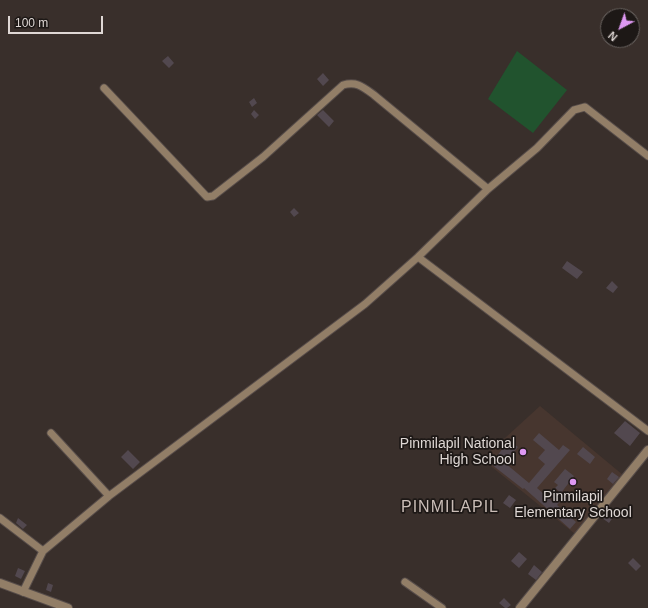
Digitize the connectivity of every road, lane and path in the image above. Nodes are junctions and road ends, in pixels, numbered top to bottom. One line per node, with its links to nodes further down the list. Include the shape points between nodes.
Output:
1 (104, 88): 3 (street, via 207,197 213,196 263,157 343,86 354,83 374,96)
2 (648, 156): 3 (street, via 585,107 581,107 574,110 537,148)
3 (488, 189): 4 (street)
4 (418, 258): 5 (street); 8 (street, via 365,304)
5 (648, 431)
6 (52, 433): 8 (street)
7 (648, 450): 16 (street)
8 (109, 496): 10 (street)
9 (0, 518): 10 (street)
10 (43, 551): 13 (street)
11 (405, 582): 15 (street)
12 (0, 584): 13 (street)
13 (23, 592): 14 (street)
14 (68, 608)
15 (442, 608)
16 (520, 608)

